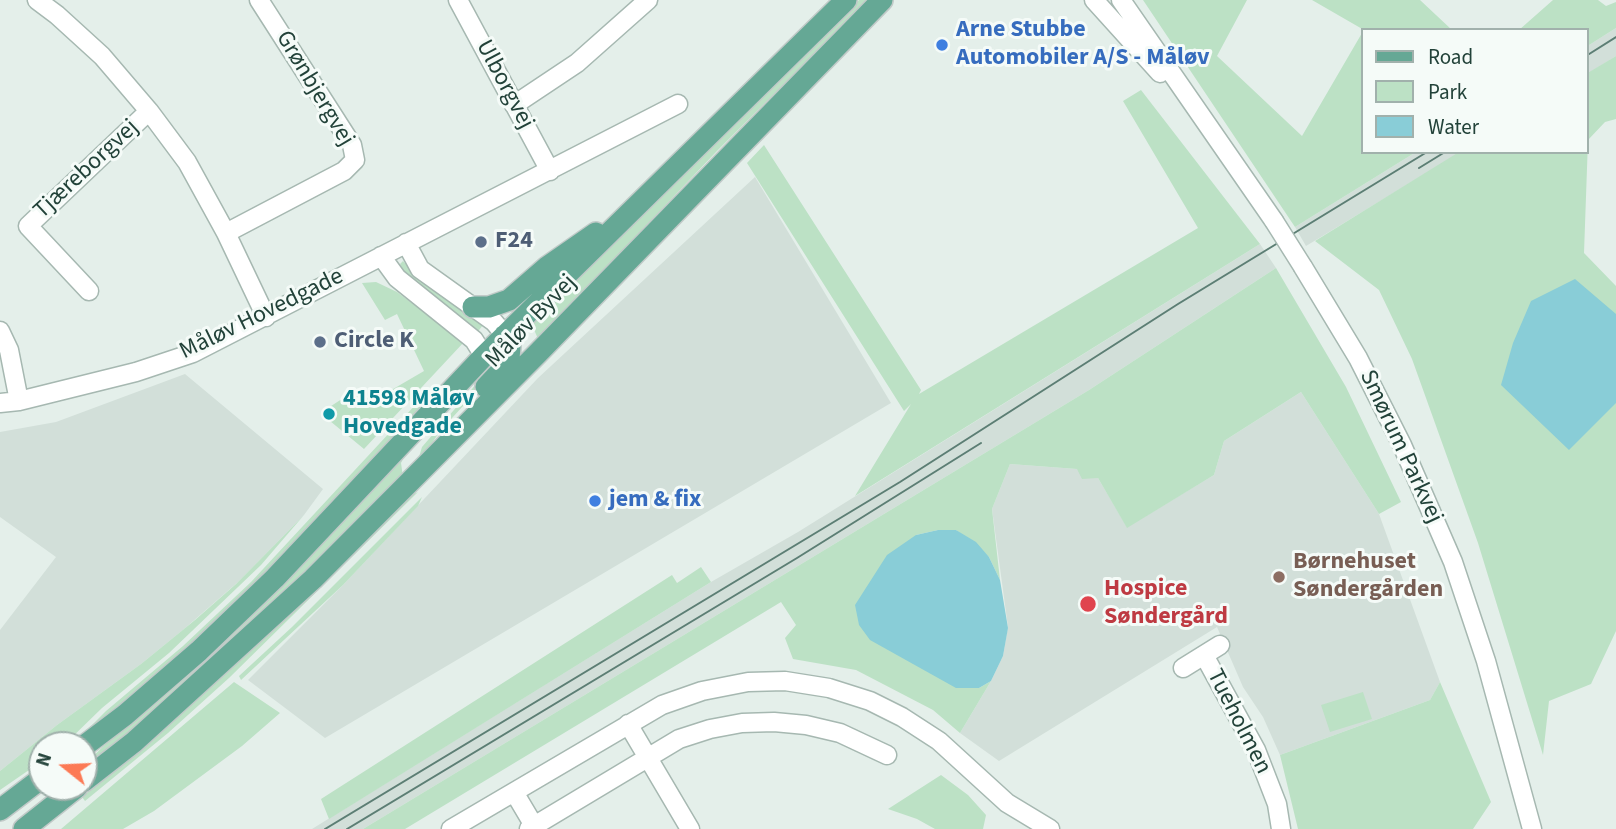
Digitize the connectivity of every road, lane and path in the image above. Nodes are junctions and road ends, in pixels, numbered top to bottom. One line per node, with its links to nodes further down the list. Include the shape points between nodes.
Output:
1 (37, 0): 11 (street, Tjæreborgvej, via 102,56)
2 (259, 0): 15 (street, Grønbjergvej, via 352,145 355,160 344,171)
3 (458, 0): 9 (street, Ulborgvej)
4 (649, 0): 9 (street, via 577,63)
5 (846, 0): 14 (main road, Måløv Byvej)
6 (882, 0): 26 (main road, Måløv Byvej)
7 (1094, 0): 12 (street, Smørum Parkvej)
8 (1122, 0): 12 (street, Smørum Parkvej)
9 (514, 104): 13 (street, Ulborgvej)
10 (678, 104): 13 (street, Måløv Hovedgade)
11 (149, 111): 15 (street, Tjæreborgvej, via 187,162); 18 (street, Tjæreborgvej, via 28,226)
12 (1215, 135): 48 (street, Smørum Parkvej, bridge, via 1358,358 1402,445 1453,562 1486,661)
13 (550, 171): 16 (street, Måløv Hovedgade)
14 (643, 200): 19 (main road, via 547,267 509,300); 22 (main road, Måløv Byvej)
15 (226, 233): 20 (street, Tjæreborgvej)
16 (406, 243): 17 (street, Måløv Hovedgade); 19 (street, via 420,269)
17 (381, 256): 20 (street, Måløv Hovedgade); 23 (street, via 397,278 474,340)
18 (89, 291)
19 (473, 307): 22 (street)
20 (265, 317): 24 (street, Måløv Hovedgade, via 193,353)
21 (0, 331): 24 (street, via 9,350)
22 (505, 335): 23 (main road, Måløv Byvej); 26 (main road, via 509,358 459,417)
23 (477, 363): 27 (main road, via 458,399 417,445 412,461); 32 (main road, Måløv Byvej, via 275,578 199,651)
24 (19, 401): 25 (street, Måløv Hovedgade)
25 (0, 403)
26 (452, 441): 27 (main road, Måløv Byvej)
27 (419, 474): 35 (main road, Måløv Byvej, via 313,579)
28 (1220, 645): 29 (street, Tueholmen)
29 (1203, 655): 30 (street, Tueholmen); 37 (street, Tueholmen, via 1256,750)
30 (1183, 668)
31 (628, 724): 34 (street); 38 (street); 45 (street, via 662,705 702,691 748,682 785,681 829,688 902,716 939,741 1007,803)
32 (98, 735)
33 (887, 755): 34 (street, via 840,733 774,722 710,729 679,739)
34 (648, 758): 41 (street); 44 (street)
35 (98, 770)
36 (28, 789): 40 (main road)
37 (1270, 790): 46 (street, Tueholmen); 47 (street, Tueholmen)
38 (514, 792): 41 (street); 43 (street)
39 (59, 801): 42 (main road)
40 (0, 810)
41 (533, 828)
42 (24, 829)
43 (451, 829)
44 (690, 829)
45 (1050, 829)
46 (1269, 829)
47 (1281, 829)
48 (1532, 829)

